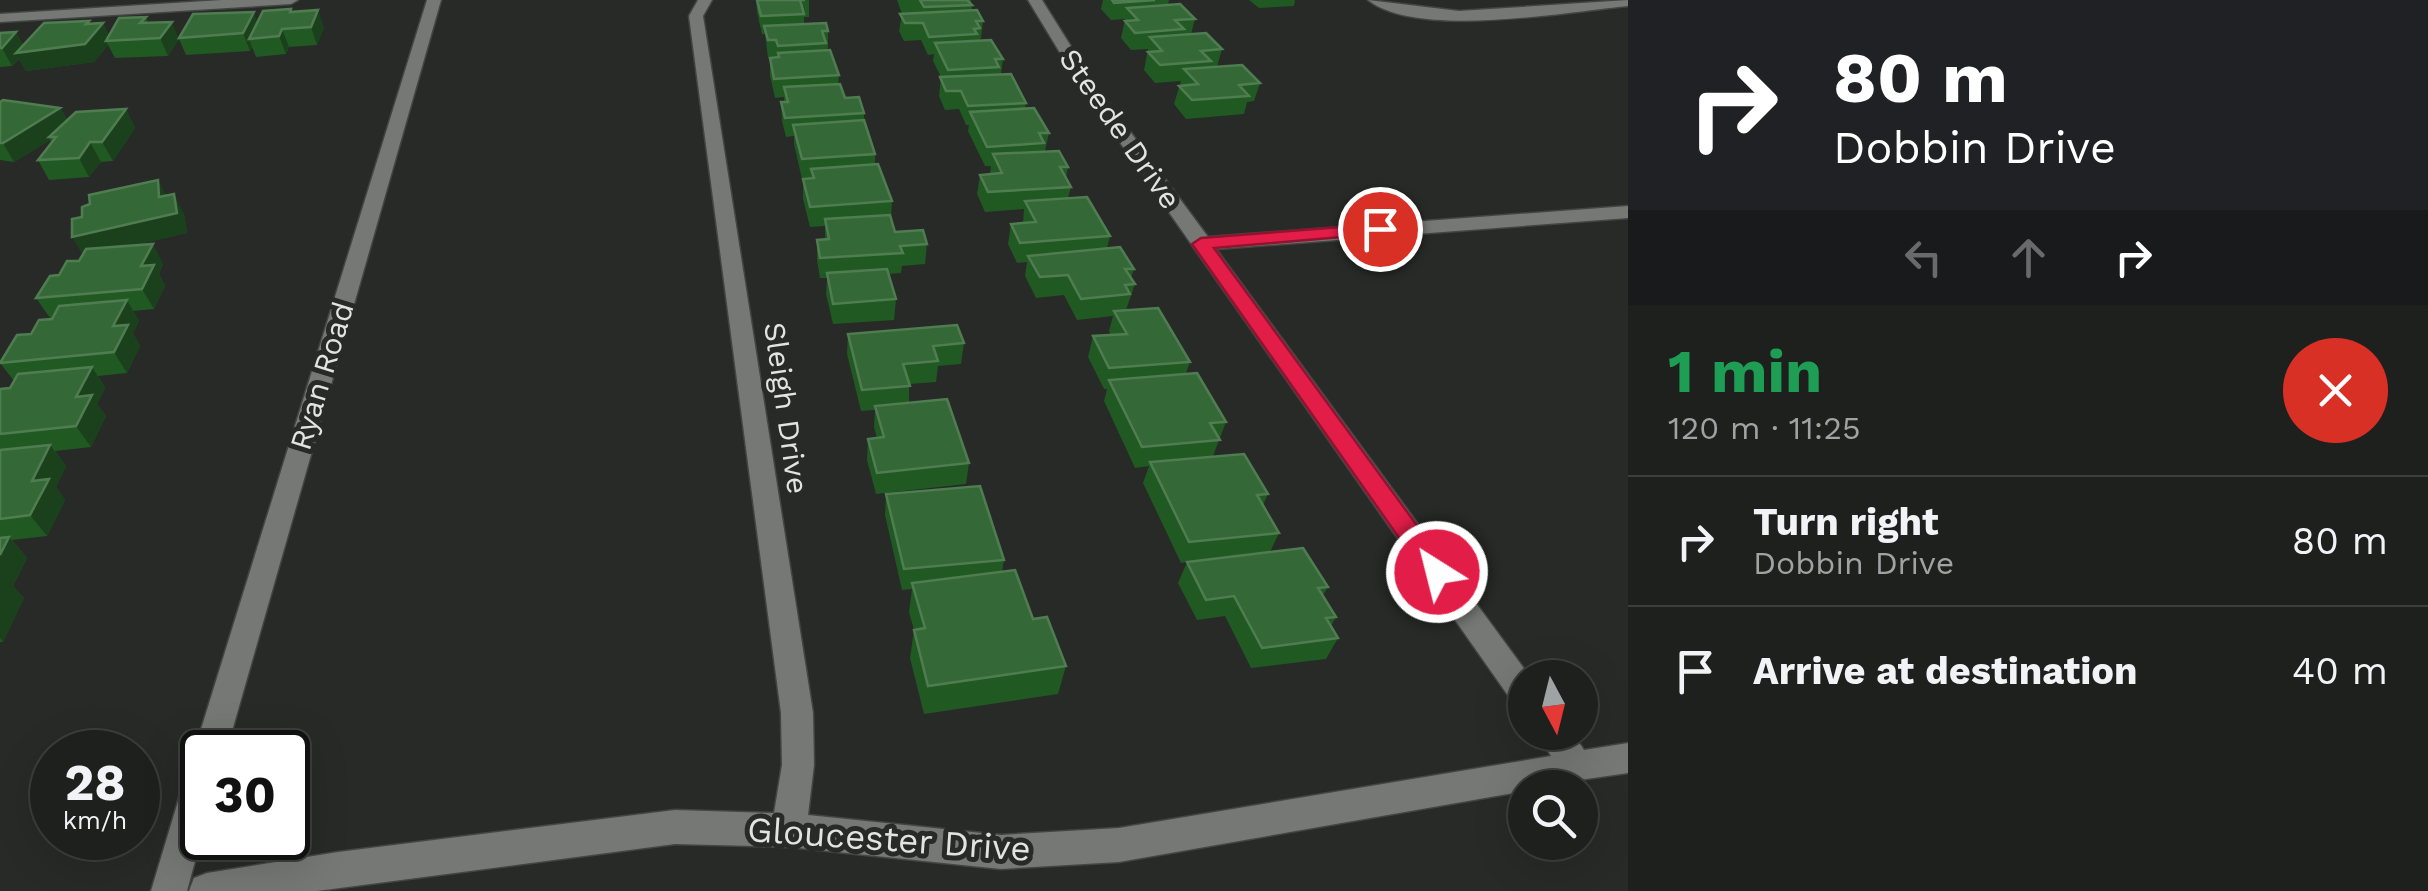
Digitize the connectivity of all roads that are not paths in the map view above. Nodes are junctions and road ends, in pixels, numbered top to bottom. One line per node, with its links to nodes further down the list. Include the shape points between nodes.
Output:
1 (291, 0): 7 (street)
2 (434, 0): 11 (street, Ryan Road)
3 (705, 0): 15 (street, Sleigh Drive, via 696,16 797,713)
4 (1035, 0): 9 (street, Steede Drive)
5 (1375, 0): 6 (street, via 1425,16)
6 (1628, 2)
7 (0, 18)
8 (1628, 212): 9 (street)
9 (1201, 244): 10 (street, Steede Drive)
10 (1508, 670)
11 (217, 730)
12 (1566, 750): 14 (street)
13 (1628, 758): 14 (street, Gloucester Drive)
14 (1578, 766): 15 (street, Gloucester Drive, via 1066,850 1001,852)
15 (789, 830): 18 (street, Gloucester Drive, via 638,830)
16 (180, 853): 17 (street)
17 (169, 891)
18 (208, 891)

